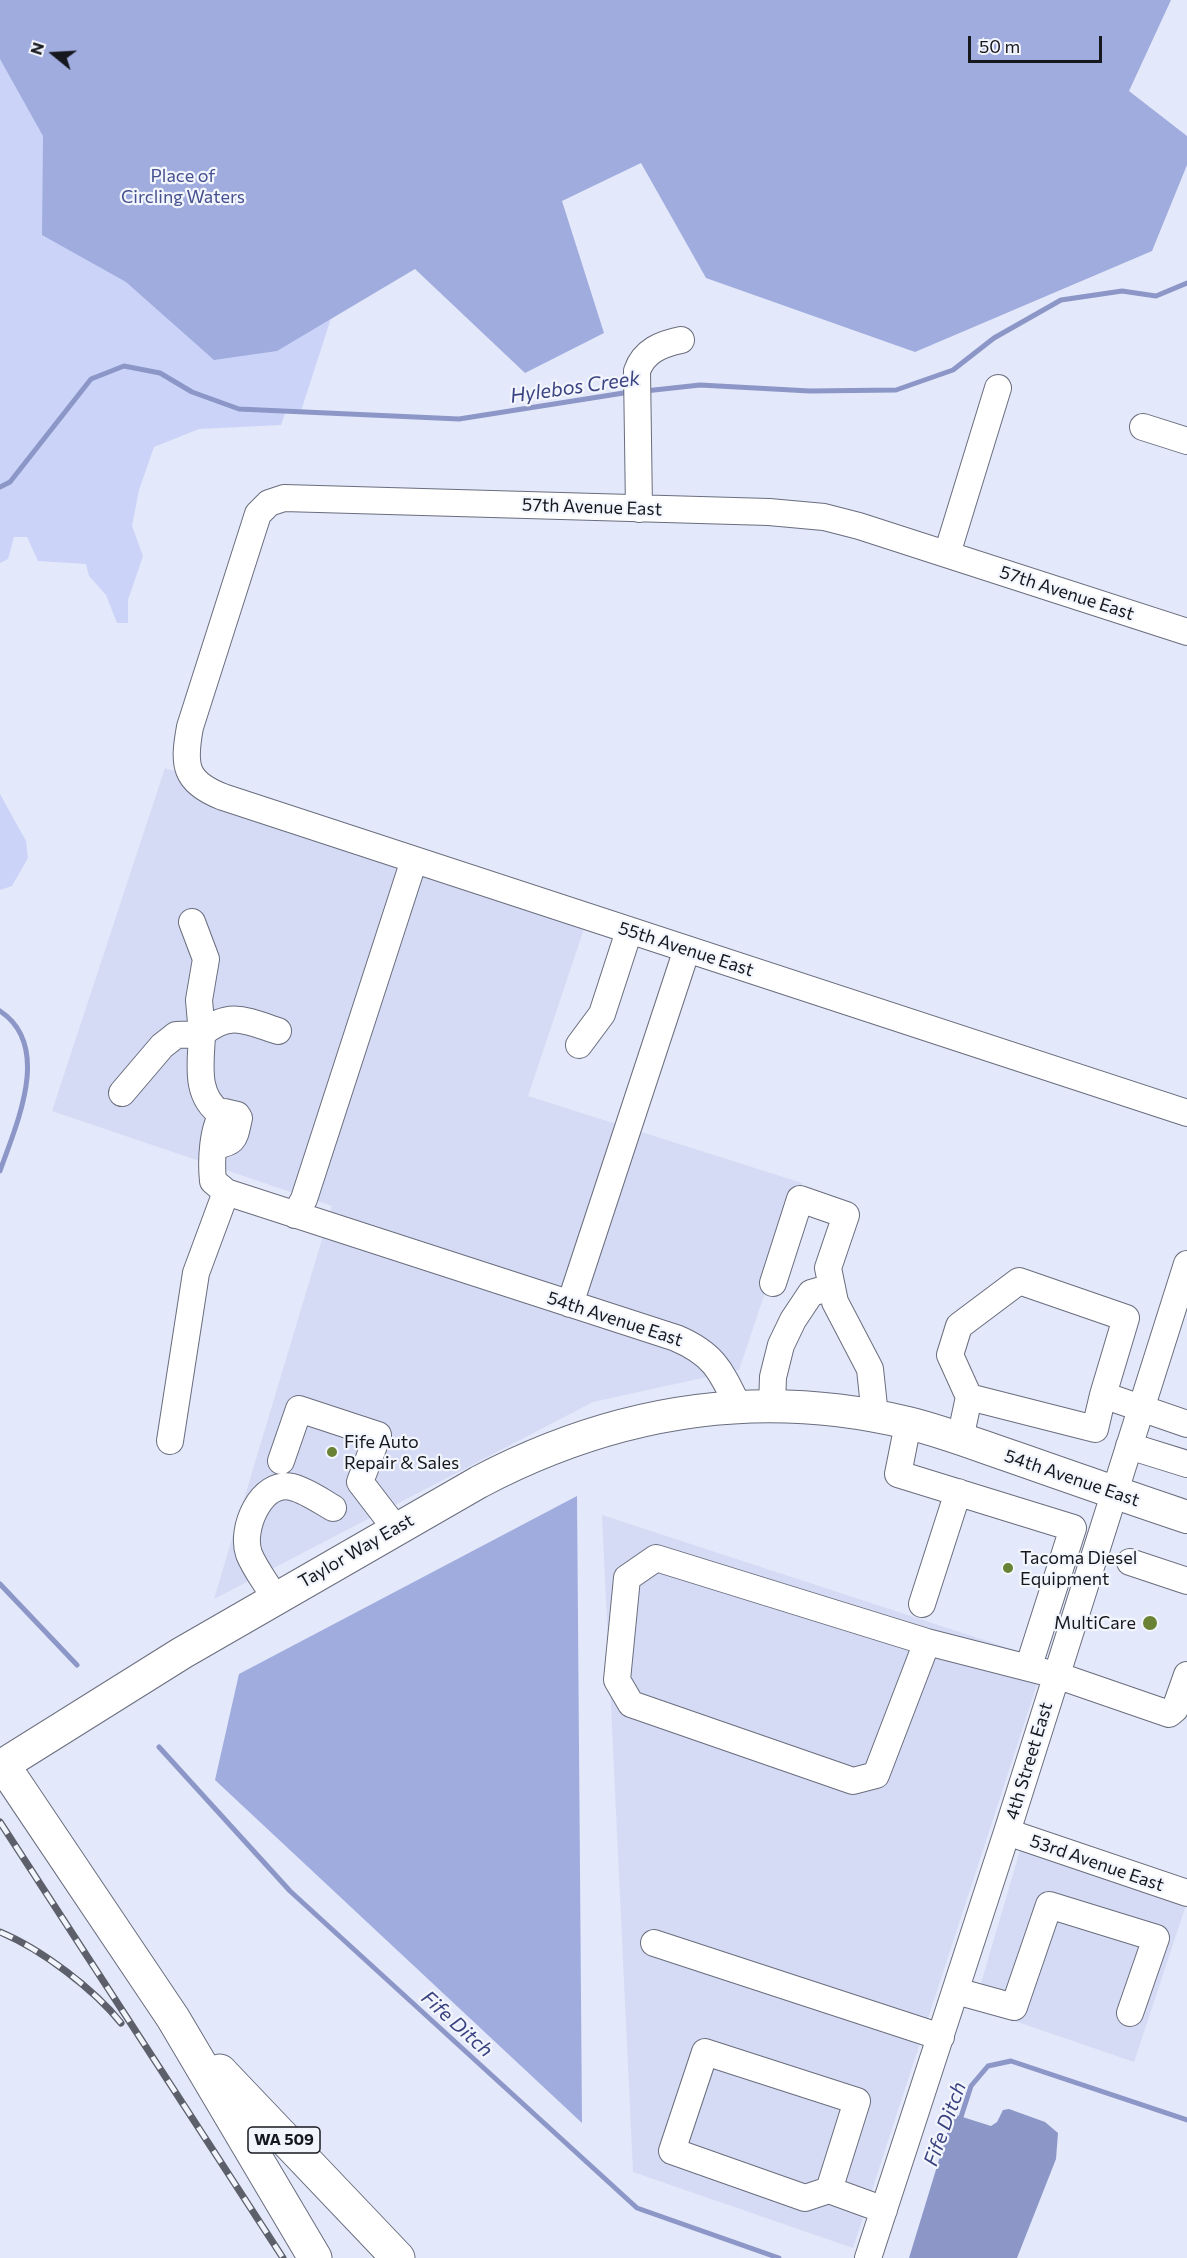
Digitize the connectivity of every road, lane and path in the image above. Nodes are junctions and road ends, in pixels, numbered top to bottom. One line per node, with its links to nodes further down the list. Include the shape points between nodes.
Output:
1 (681, 340): 5 (street, via 646,354 640,363)
2 (998, 388): 6 (street)
3 (1143, 427): 4 (street)
4 (1187, 441)
5 (639, 509): 6 (street, 57th Avenue East, via 824,517); 8 (street, 57th Avenue East, via 284,498 269,503 258,514 190,727 186,753)
6 (947, 554): 7 (street, 57th Avenue East)
7 (1187, 632)
8 (190, 775): 9 (street, 55th Avenue East, via 199,785 223,797)
9 (414, 860): 11 (street, 55th Avenue East); 19 (street, via 304,1199)
10 (192, 922): 14 (street, via 206,959 199,1000)
11 (629, 931): 12 (street, 55th Avenue East); 15 (street, via 602,1014)
12 (687, 949): 17 (street, 55th Avenue East); 23 (street)
13 (278, 1031): 14 (street, via 230,1019 216,1022)
14 (202, 1034): 16 (street, via 176,1035); 18 (street, via 200,1082 210,1106 221,1114 213,1181)
15 (579, 1045)
16 (122, 1094)
17 (1187, 1113)
18 (226, 1192): 19 (street, 54th Avenue East); 33 (street, via 196,1273)
19 (295, 1215): 23 (street, 54th Avenue East)
20 (1187, 1264): 28 (street, 4th Street East)
21 (773, 1282): 22 (street, via 801,1199 846,1215 828,1268)
22 (832, 1287): 27 (street, via 811,1293 793,1320 781,1345 773,1377); 29 (street, via 835,1302 870,1369)
23 (570, 1304): 26 (street, 54th Avenue East, via 676,1338 704,1352 722,1373)
24 (1103, 1395): 25 (street, via 1095,1430); 25 (street, via 1126,1318 1019,1281 959,1326 950,1355); 28 (street)
25 (969, 1396): 32 (street)
26 (738, 1406): 27 (main road, 54th Avenue East); 41 (main road, Taylor Way East, via 659,1416 583,1435 512,1464)
27 (772, 1406): 29 (main road, 54th Avenue East)
28 (1141, 1410): 31 (street); 34 (street, 4th Street East)
29 (875, 1416): 30 (main road, 54th Avenue East)
30 (908, 1424): 32 (main road, 54th Avenue East); 37 (street, via 898,1474)
31 (1187, 1424)
32 (960, 1439): 38 (main road, 54th Avenue East)
33 (170, 1441)
34 (1129, 1446): 36 (street); 38 (street, 4th Street East)
35 (281, 1461): 41 (street, via 299,1408 378,1435 360,1482)
36 (1187, 1464)
37 (958, 1492): 45 (street); 46 (street, via 1073,1528)
38 (1114, 1492): 40 (main road, 54th Avenue East); 47 (street, 4th Street East)
39 (333, 1508): 44 (street, via 292,1486 275,1488 259,1502 249,1524 249,1552)
40 (1187, 1517)
41 (396, 1529): 44 (main road, Taylor Way East)
42 (1130, 1562): 43 (street)
43 (1187, 1581)
44 (275, 1598): 52 (main road, Taylor Way East)
45 (922, 1604)
46 (1048, 1609): 47 (street); 49 (street)
47 (1074, 1618): 50 (street, 4th Street East)
48 (927, 1642): 48 (street, via 876,1774 854,1781 631,1704 617,1680 627,1578 656,1558); 50 (street)
49 (1032, 1656)
50 (1056, 1675): 51 (street, via 1169,1714 1176,1709); 53 (street, 4th Street East)
51 (1187, 1676)
52 (1, 1759): 58 (highway, WA 509)
53 (1007, 1832): 54 (street, 53rd Avenue East); 56 (street, 4th Street East)
54 (1187, 1893)
55 (654, 1943): 59 (street)
56 (956, 1991): 57 (street, via 1014,2007 1049,1905 1156,1938); 59 (street, 4th Street East)
57 (1130, 2013)
58 (173, 2018): 62 (highway, WA 509); 63 (highway, WA 509, via 255,2110)
59 (940, 2037): 61 (street, 4th Street East)
60 (829, 2190): 60 (street, via 805,2198 672,2151 705,2052 857,2101); 61 (street)
61 (884, 2210): 64 (street, 4th Street East)
62 (315, 2258)
63 (398, 2258)
64 (868, 2258)

